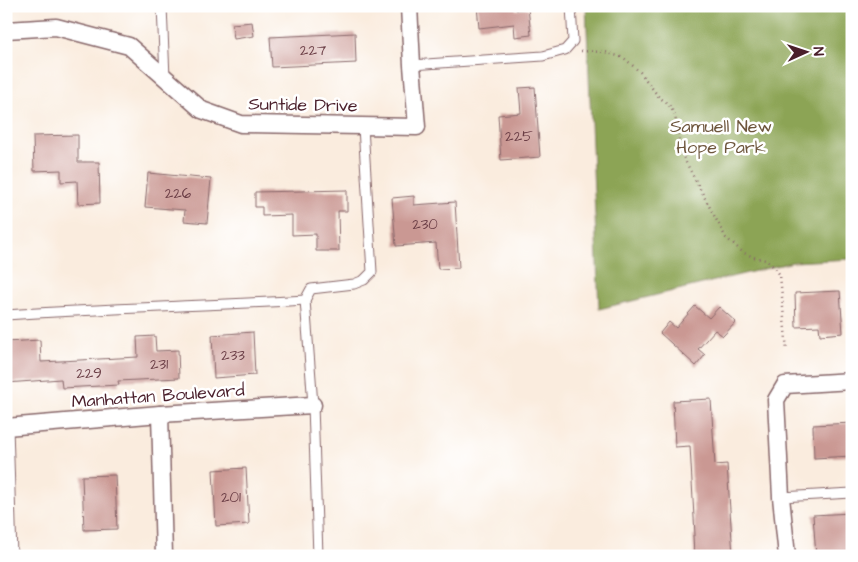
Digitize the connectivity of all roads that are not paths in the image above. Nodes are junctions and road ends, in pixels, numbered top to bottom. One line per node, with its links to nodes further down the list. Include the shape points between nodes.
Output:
1 (162, 6): 6 (lane)
2 (410, 6): 5 (street)
3 (571, 6): 5 (lane, via 573,41 565,50 543,56)
4 (6, 30): 6 (street, Suntide Drive, via 56,27 129,46)
5 (412, 64): 7 (street, Suntide Drive, via 417,127)
6 (165, 78): 7 (street, Suntide Drive, via 202,110 241,124)
7 (363, 127): 8 (lane, via 372,272 354,284 311,289)
8 (305, 300): 9 (lane); 11 (lane)
9 (6, 314)
10 (852, 381): 15 (street, via 785,385 776,400)
11 (313, 405): 12 (street, Manhattan Boulevard); 18 (lane)
12 (160, 414): 13 (street, Manhattan Boulevard); 17 (street)
13 (7, 427): 16 (lane)
14 (852, 492): 15 (lane)
15 (781, 497): 19 (street)
16 (12, 556)
17 (164, 556)
18 (318, 556)
19 (787, 556)

